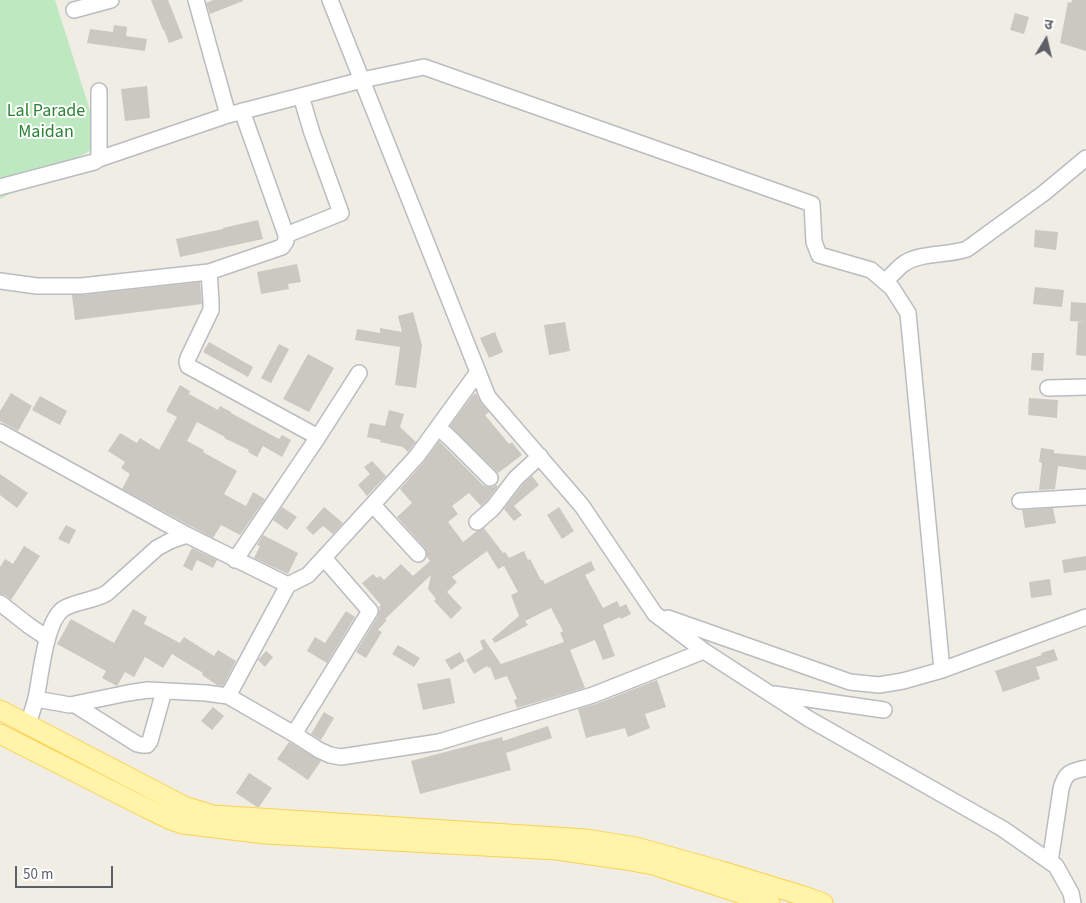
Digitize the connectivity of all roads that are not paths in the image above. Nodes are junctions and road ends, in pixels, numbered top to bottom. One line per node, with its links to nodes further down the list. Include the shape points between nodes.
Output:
1 (111, 0): 4 (street)
2 (196, 0): 8 (street)
3 (330, 0): 5 (street)
4 (74, 10)
5 (362, 80): 7 (street); 15 (street, via 424,67 812,204 813,238 819,255 871,270); 16 (street)
6 (99, 90): 10 (street)
7 (301, 96): 8 (street); 12 (street, via 341,213)
8 (235, 113): 10 (street); 12 (street)
9 (1086, 158): 15 (street, via 967,249 916,258 903,264)
10 (99, 159): 11 (street)
11 (0, 187)
12 (286, 235): 13 (street, via 282,247)
13 (209, 272): 14 (street, via 82,286 37,286); 22 (street, via 211,310 188,358 188,366)
14 (0, 281)
15 (886, 282): 39 (street, via 908,313)
16 (478, 372): 20 (street); 23 (street, via 488,397)
17 (359, 373): 22 (street)
18 (1086, 387): 19 (street)
19 (1048, 388)
20 (438, 428): 24 (street); 27 (street)
21 (0, 432): 29 (street)
22 (318, 437): 32 (street)
23 (540, 456): 28 (street); 35 (street, via 582,506)
24 (490, 478)
25 (1086, 497): 26 (street)
26 (1020, 501)
27 (373, 505): 30 (street); 31 (street)
28 (477, 522)
29 (187, 535): 32 (street); 37 (street, via 157,548 107,593 61,610)
30 (418, 554)
31 (324, 558): 33 (street, via 308,575); 49 (street, via 370,611)
32 (235, 560): 33 (street)
33 (288, 585): 42 (street)
34 (0, 603): 37 (street)
35 (655, 614): 38 (street); 39 (street, via 850,682 880,685)
36 (1086, 617): 39 (street)
37 (48, 638): 43 (street)
38 (704, 651): 41 (street); 49 (street, via 593,695 439,742 341,757 319,750)
39 (942, 670)
40 (164, 691): 42 (street); 44 (street, via 148,690); 44 (street, via 147,745 137,744)
41 (770, 694): 46 (street); 51 (street, via 1004,829)
42 (228, 696): 49 (street)
43 (36, 699): 44 (street); 47 (street)
44 (75, 705)
45 (0, 710): 47 (main road)
46 (884, 710)
47 (28, 724): 53 (main road, via 184,806 213,815 586,838 636,847)
48 (0, 734): 52 (main road, via 183,824 265,834 548,850 626,860 653,865)
49 (294, 734)
50 (1086, 768): 51 (street, via 1076,770 1063,779)
51 (1050, 862): 54 (street, via 1056,866)
52 (770, 903)
53 (823, 903)
54 (1073, 903)

